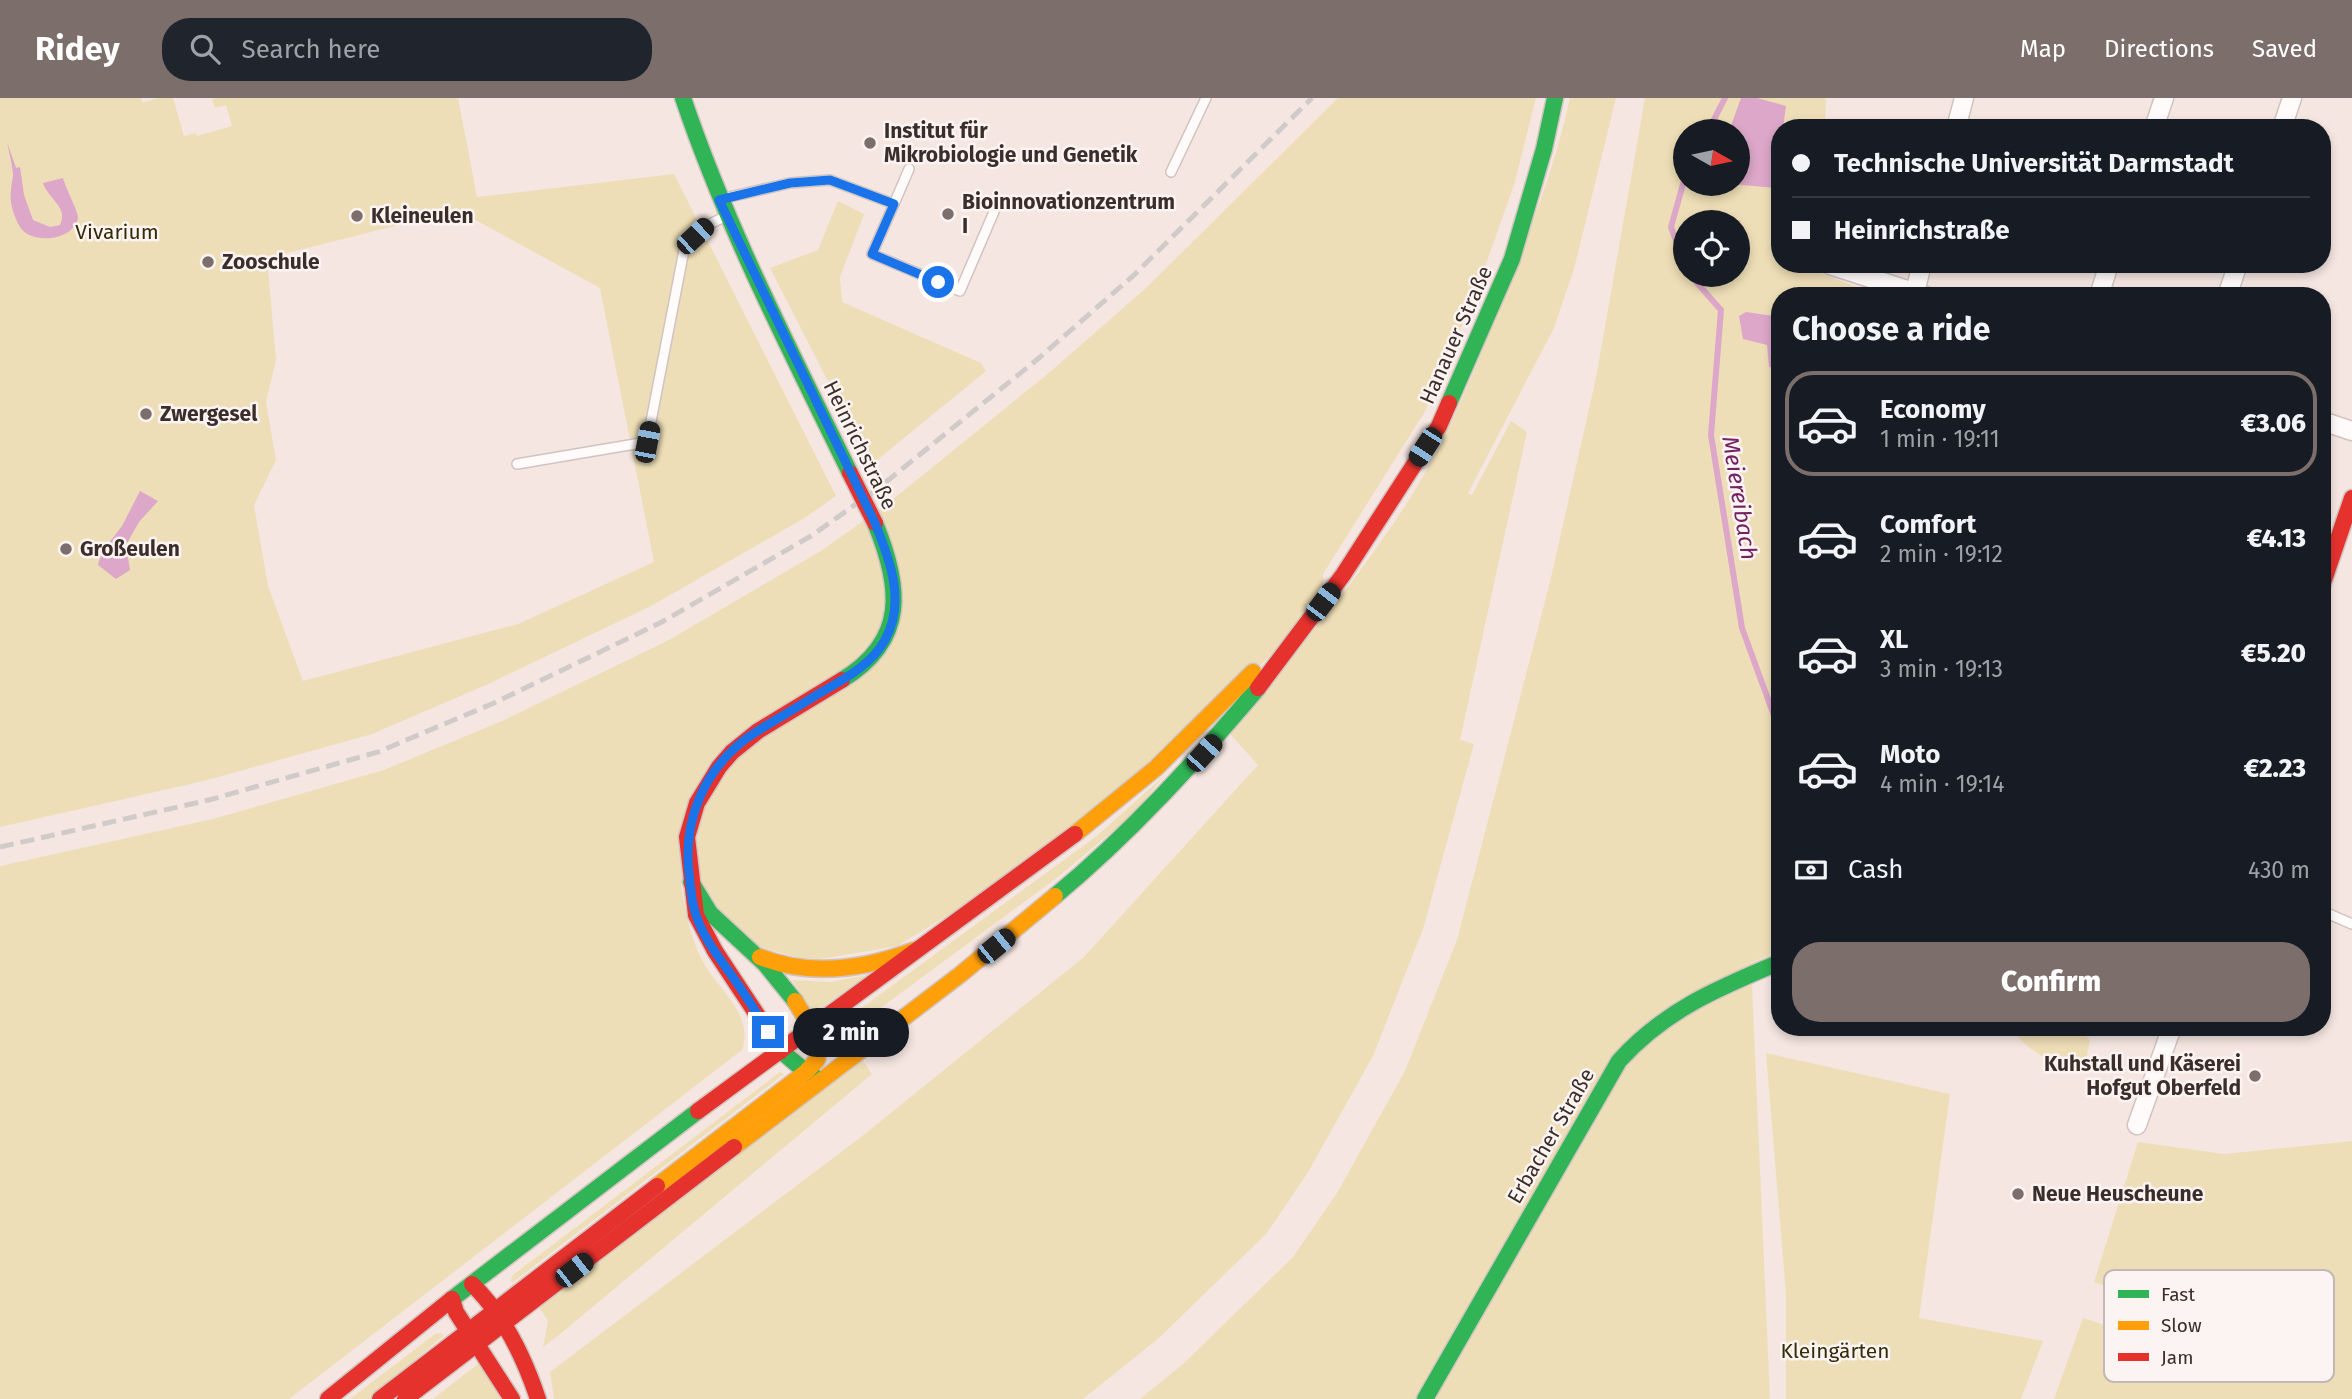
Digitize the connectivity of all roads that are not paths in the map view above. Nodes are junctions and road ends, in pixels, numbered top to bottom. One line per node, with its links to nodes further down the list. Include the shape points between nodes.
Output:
1 (683, 98): 12 (main road, Heinrichstraße)
2 (1206, 98): 11 (lane)
3 (1555, 98): 23 (main road, Hanauer Straße, via 1512,259 1439,426)
4 (1964, 98): 7 (street)
5 (2164, 98): 8 (street)
6 (2292, 98): 9 (street)
7 (1958, 119)
8 (2157, 119)
9 (2285, 119)
10 (909, 169): 13 (lane)
11 (1171, 172)
12 (719, 200): 13 (lane, via 790,183 830,180); 15 (main road, Heinrichstraße)
13 (894, 204): 14 (lane, via 872,254 960,291)
14 (996, 207)
15 (726, 216): 20 (lane, via 685,245 647,442); 24 (main road, Heinrichstraße, bridge, via 875,523 895,591 891,626 873,656 855,672 745,740 719,767 697,803 687,837)
16 (1855, 273): 17 (street)
17 (1898, 287)
18 (2331, 424): 19 (street)
19 (2352, 431)
20 (517, 464)
21 (2352, 498): 22 (main road)
22 (2331, 560)
23 (1323, 602): 27 (main road, via 1156,768 1089,824); 33 (main road, via 1231,722 1097,861 961,974)
24 (691, 882): 28 (main road, via 704,908); 32 (main road, Heinrichstraße, via 703,931)
25 (2331, 915): 26 (lane)
26 (2352, 924)
27 (932, 940): 28 (main road, via 909,952 829,970 794,969); 30 (main road)
28 (756, 955): 30 (main road)
29 (1771, 966): 44 (main road, Erbacher Straße, via 1668,1015 1626,1051)
30 (812, 1028): 32 (main road); 33 (main road, via 820,1042)
31 (2169, 1036): 34 (street)
32 (781, 1051): 33 (main road, Heinrichstraße); 35 (main road)
33 (813, 1076): 37 (main road)
34 (2137, 1125)
35 (472, 1284): 36 (main road); 37 (main road)
36 (452, 1299): 38 (main road); 39 (main road)
37 (499, 1318): 38 (main road); 43 (main road)
38 (474, 1337): 40 (main road); 41 (main road); 42 (main road)
39 (328, 1399)
40 (380, 1399)
41 (405, 1399)
42 (512, 1399)
43 (538, 1399)
44 (1425, 1399)

